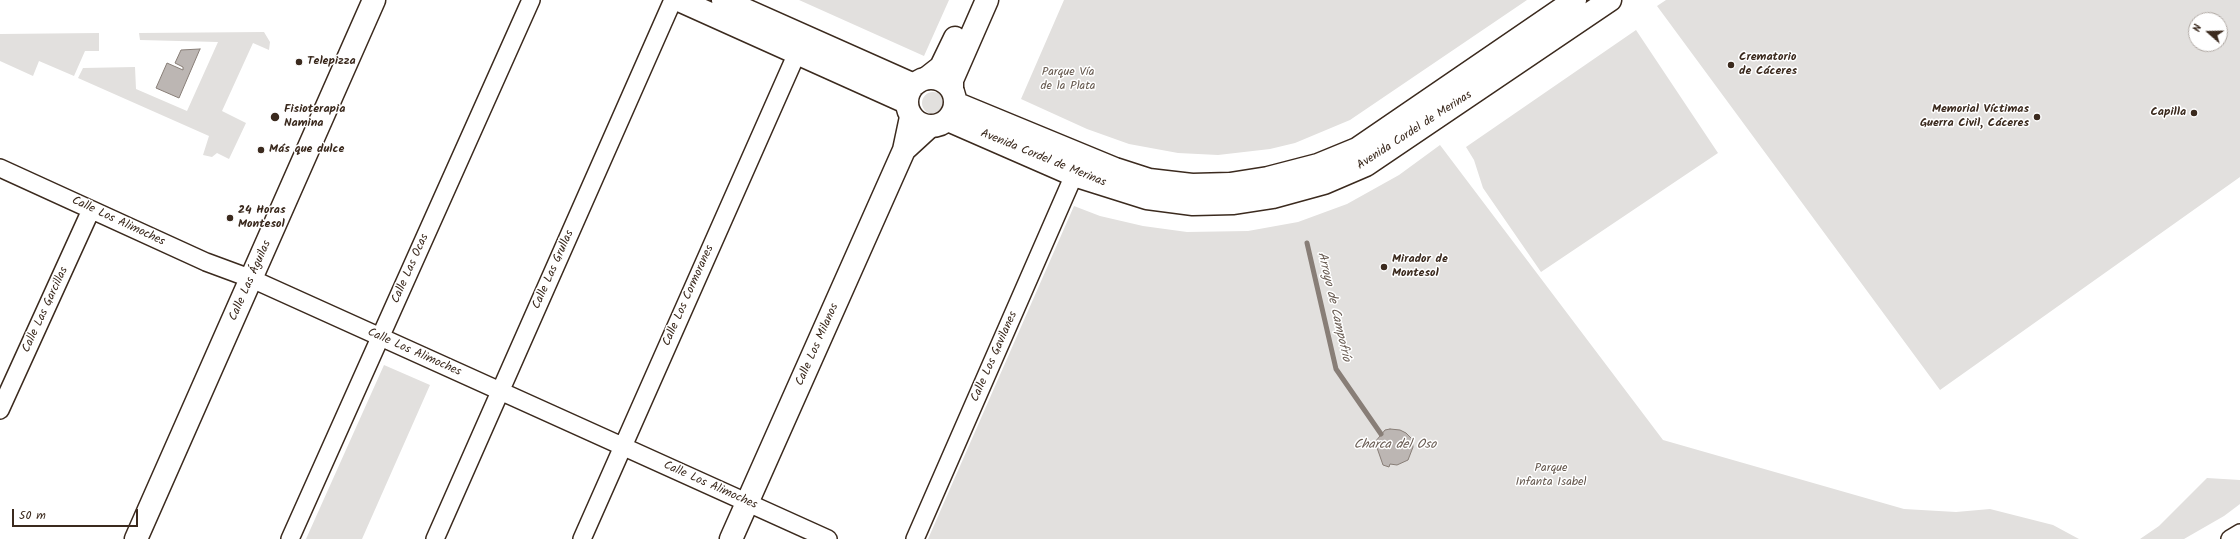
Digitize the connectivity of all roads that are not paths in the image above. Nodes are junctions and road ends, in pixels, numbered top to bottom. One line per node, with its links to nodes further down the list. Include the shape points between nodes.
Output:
1 (374, 0): 15 (main road, Calle Las Águilas)
2 (531, 0): 16 (street, Calle Las Ocas)
3 (673, 0): 17 (street, Calle Las Grullas)
4 (679, 0): 10 (main road, Avenida Cordel de Merinas)
5 (723, 0): 11 (main road, Avenida Cordel de Merinas)
6 (972, 0): 11 (main road, via 941,67)
7 (987, 0): 11 (main road, Calle Los Milanos, via 952,80)
8 (1575, 0): 11 (main road, Avenida Cordel de Merinas, via 1357,149 1318,165 1268,178 1230,184 1192,185 1149,180)
9 (1610, 0): 13 (main road, Avenida Cordel de Merinas, via 1366,165 1324,183 1273,197 1193,204 1147,198)
10 (797, 53): 11 (main road, Avenida Cordel de Merinas); 19 (street, Calle Los Cormoranes)
11 (930, 102): 13 (main road, Avenida Cordel de Merinas); 20 (main road, Calle Los Milanos, via 904,150)
12 (0, 168): 14 (street, Calle Los Alimoches)
13 (1074, 175): 28 (street, Calle Los Gavilanes)
14 (91, 210): 15 (street, Calle Los Alimoches, via 206,262); 18 (street, Calle Las Garcillas)
15 (252, 279): 16 (street, Calle Los Alimoches); 22 (main road, Calle Las Águilas)
16 (380, 338): 17 (street, Calle Los Alimoches); 23 (street, Calle Las Ocas)
17 (500, 392): 19 (street, Calle Los Alimoches); 24 (street, Calle Las Grullas)
18 (0, 410)
19 (622, 447): 20 (street, Calle Los Alimoches); 25 (street, Calle Los Cormoranes)
20 (748, 503): 26 (main road, Calle Los Milanos); 27 (street, Calle Los Alimoches)
21 (2240, 533): 29 (street)
22 (136, 539)
23 (290, 539)
24 (435, 539)
25 (582, 539)
26 (731, 539)
27 (828, 539)
28 (915, 539)
29 (2230, 539)

